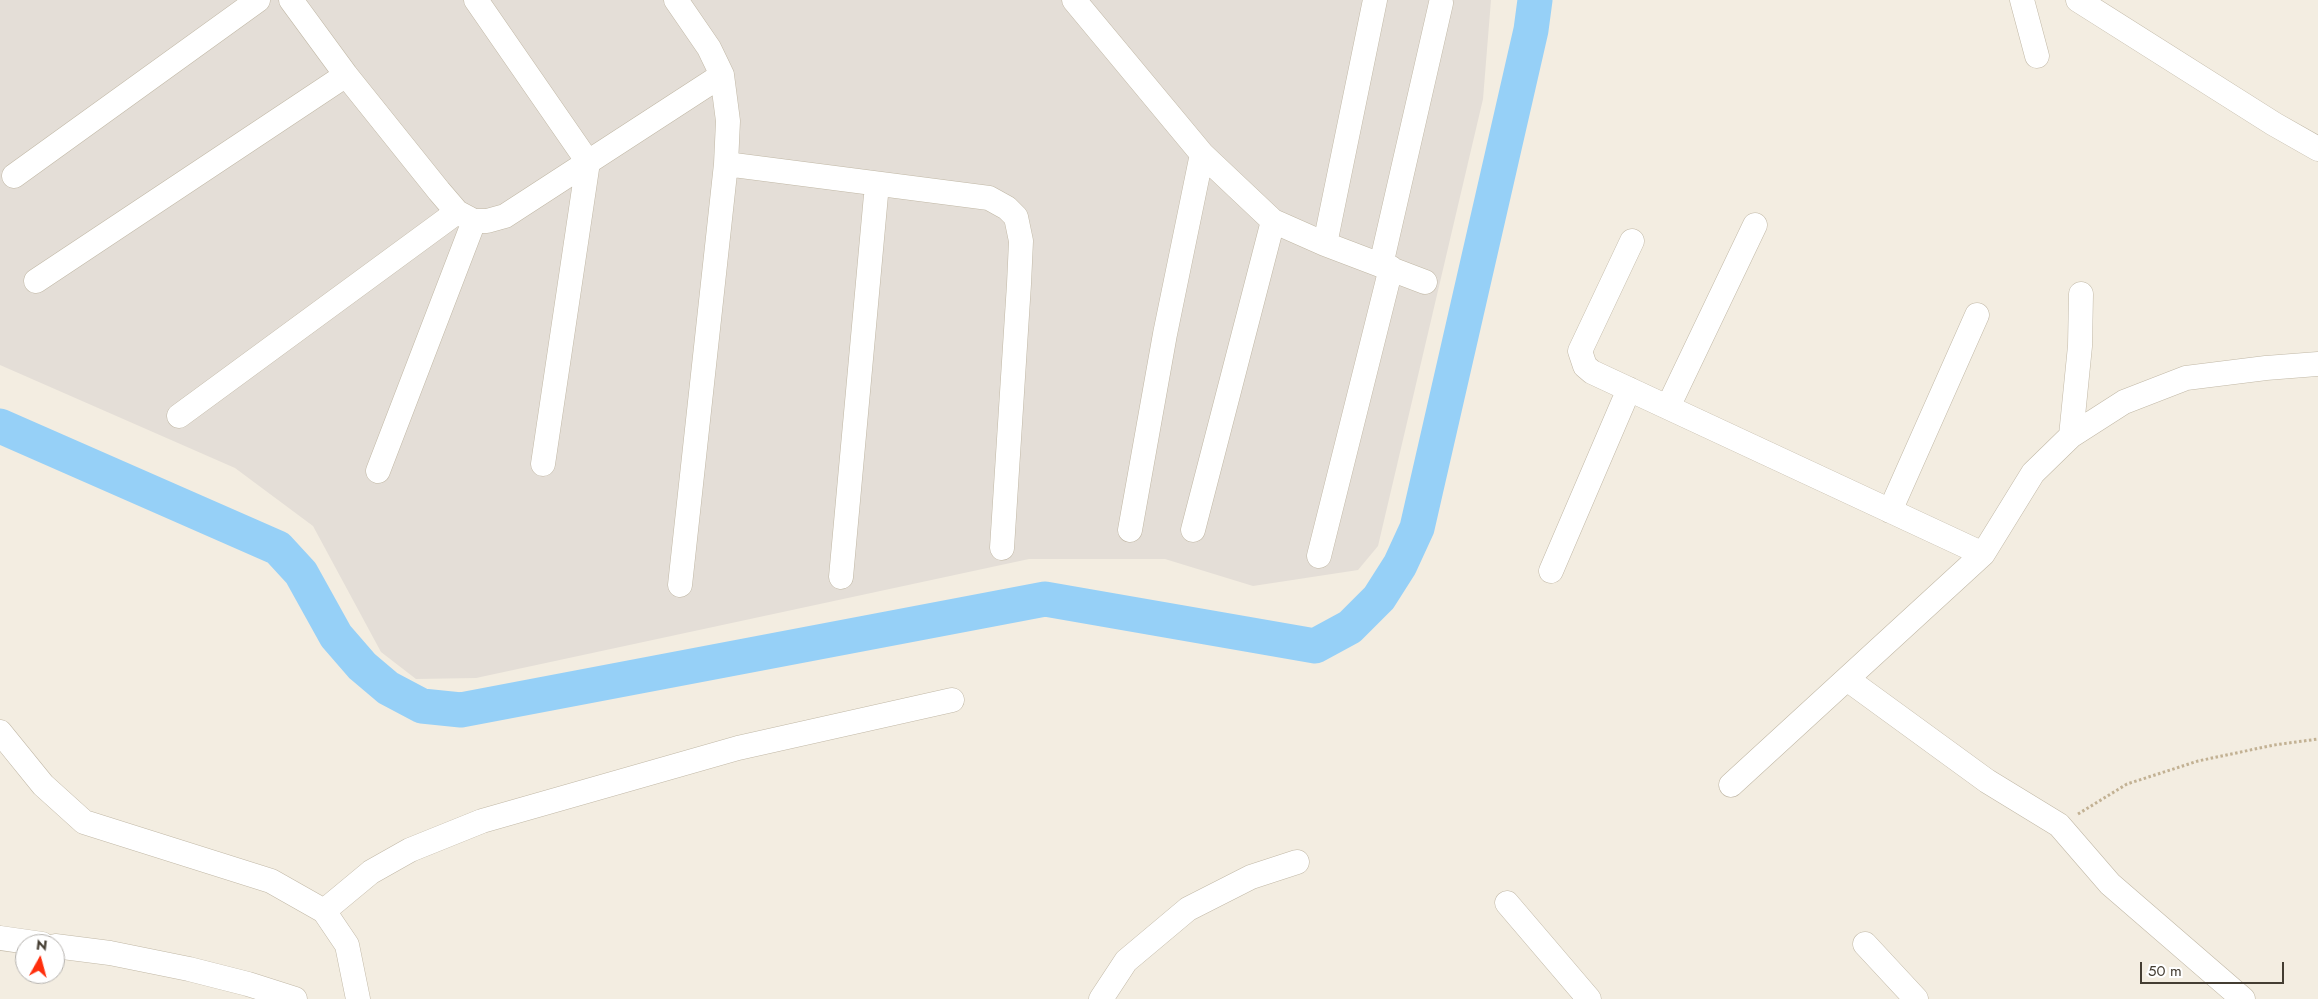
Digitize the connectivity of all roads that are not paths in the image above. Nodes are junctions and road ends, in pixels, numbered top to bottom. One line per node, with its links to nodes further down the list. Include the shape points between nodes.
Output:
1 (258, 0): 17 (street)
2 (291, 0): 11 (street)
3 (476, 0): 15 (street)
4 (676, 0): 12 (street, via 709,48)
5 (1074, 0): 14 (street)
6 (1375, 0): 23 (street)
7 (2022, 0): 10 (street)
8 (2078, 0): 13 (street)
9 (1441, 3): 24 (street)
10 (2037, 56)
11 (346, 75): 19 (street); 25 (street)
12 (722, 75): 15 (street); 16 (street, via 728,121)
13 (2318, 149)
14 (1202, 154): 20 (street); 37 (street)
15 (588, 162): 19 (street, via 505,216 486,222); 34 (street)
16 (726, 164): 18 (street); 44 (street)
17 (14, 176)
18 (877, 184): 39 (street, via 988,198 1016,217 1021,241); 43 (street)
19 (465, 216): 32 (street); 35 (street)
20 (1273, 221): 23 (street); 38 (street)
21 (1755, 225): 31 (street)
22 (1632, 241): 30 (street, via 1580,351 1585,366 1592,372)
23 (1325, 244): 24 (street)
24 (1386, 266): 26 (street); 41 (street)
25 (36, 281)
26 (1425, 282)
27 (2081, 294): 33 (street, via 2080,346)
28 (1978, 315): 36 (street)
29 (2318, 364): 33 (street, via 2186,378 2124,402)
30 (1629, 389): 31 (street); 42 (street)
31 (1668, 407): 36 (street)
32 (179, 416)
33 (2071, 436): 40 (street, via 2033,473)
34 (543, 464)
35 (378, 470)
36 (1890, 511): 40 (street)
37 (1130, 530)
38 (1194, 530)
39 (1002, 548)
40 (1983, 554): 45 (street)
41 (1319, 556)
42 (1551, 571)
43 (841, 577)
44 (680, 585)
45 (1847, 679): 48 (street); 61 (street, via 1987,781 2059,825 2110,884)
46 (952, 700): 51 (street, via 738,748 482,821 410,850 371,872)
47 (0, 732): 51 (street, via 43,785 84,822 271,880)
48 (1731, 785)
49 (1297, 862): 58 (street, via 1251,877 1188,909 1126,961)
50 (1507, 903): 59 (street)
51 (324, 912): 57 (street, via 347,945)
52 (0, 938): 53 (street)
53 (15, 940)
54 (1865, 944): 60 (street)
55 (65, 947): 56 (street, via 189,969)
56 (294, 999)
57 (358, 999)
58 (1101, 999)
59 (1589, 999)
60 (1916, 999)
61 (2243, 999)

